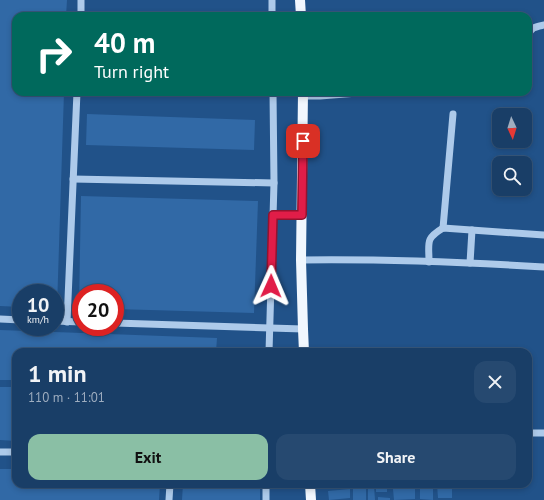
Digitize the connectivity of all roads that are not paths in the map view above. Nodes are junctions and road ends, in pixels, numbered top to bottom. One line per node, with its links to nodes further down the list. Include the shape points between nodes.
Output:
1 (81, 0): 4 (lane)
2 (272, 0): 5 (lane)
3 (300, 0): 6 (main road)
4 (81, 12)
5 (272, 12)
6 (300, 12)
7 (544, 25): 8 (lane)
8 (532, 29)
9 (77, 96): 13 (lane)
10 (273, 96): 14 (lane)
11 (303, 96): 16 (main road)
12 (453, 114): 17 (lane)
13 (73, 179): 14 (lane); 27 (lane)
14 (274, 183): 15 (lane)
15 (273, 215): 16 (lane); 30 (lane)
16 (302, 215): 20 (main road)
17 (443, 228): 18 (lane); 21 (lane, via 433,234 428,242)
18 (472, 230): 19 (lane); 22 (lane)
19 (544, 234)
20 (301, 260): 21 (lane); 31 (main road)
21 (429, 262): 22 (lane)
22 (470, 263): 23 (lane)
23 (544, 267)
24 (0, 319): 25 (lane)
25 (12, 320)
26 (64, 322): 27 (lane)
27 (67, 322): 28 (lane)
28 (72, 322)
29 (124, 323): 30 (lane)
30 (270, 328): 31 (lane); 32 (lane)
31 (303, 330): 33 (main road)
32 (269, 348)
33 (304, 348)
34 (532, 433): 35 (lane)
35 (544, 433)
36 (0, 452): 37 (lane)
37 (12, 452)
38 (170, 488): 41 (lane)
39 (266, 488): 42 (lane)
40 (310, 488): 43 (main road)
41 (170, 500)
42 (266, 500)
43 (311, 500)

